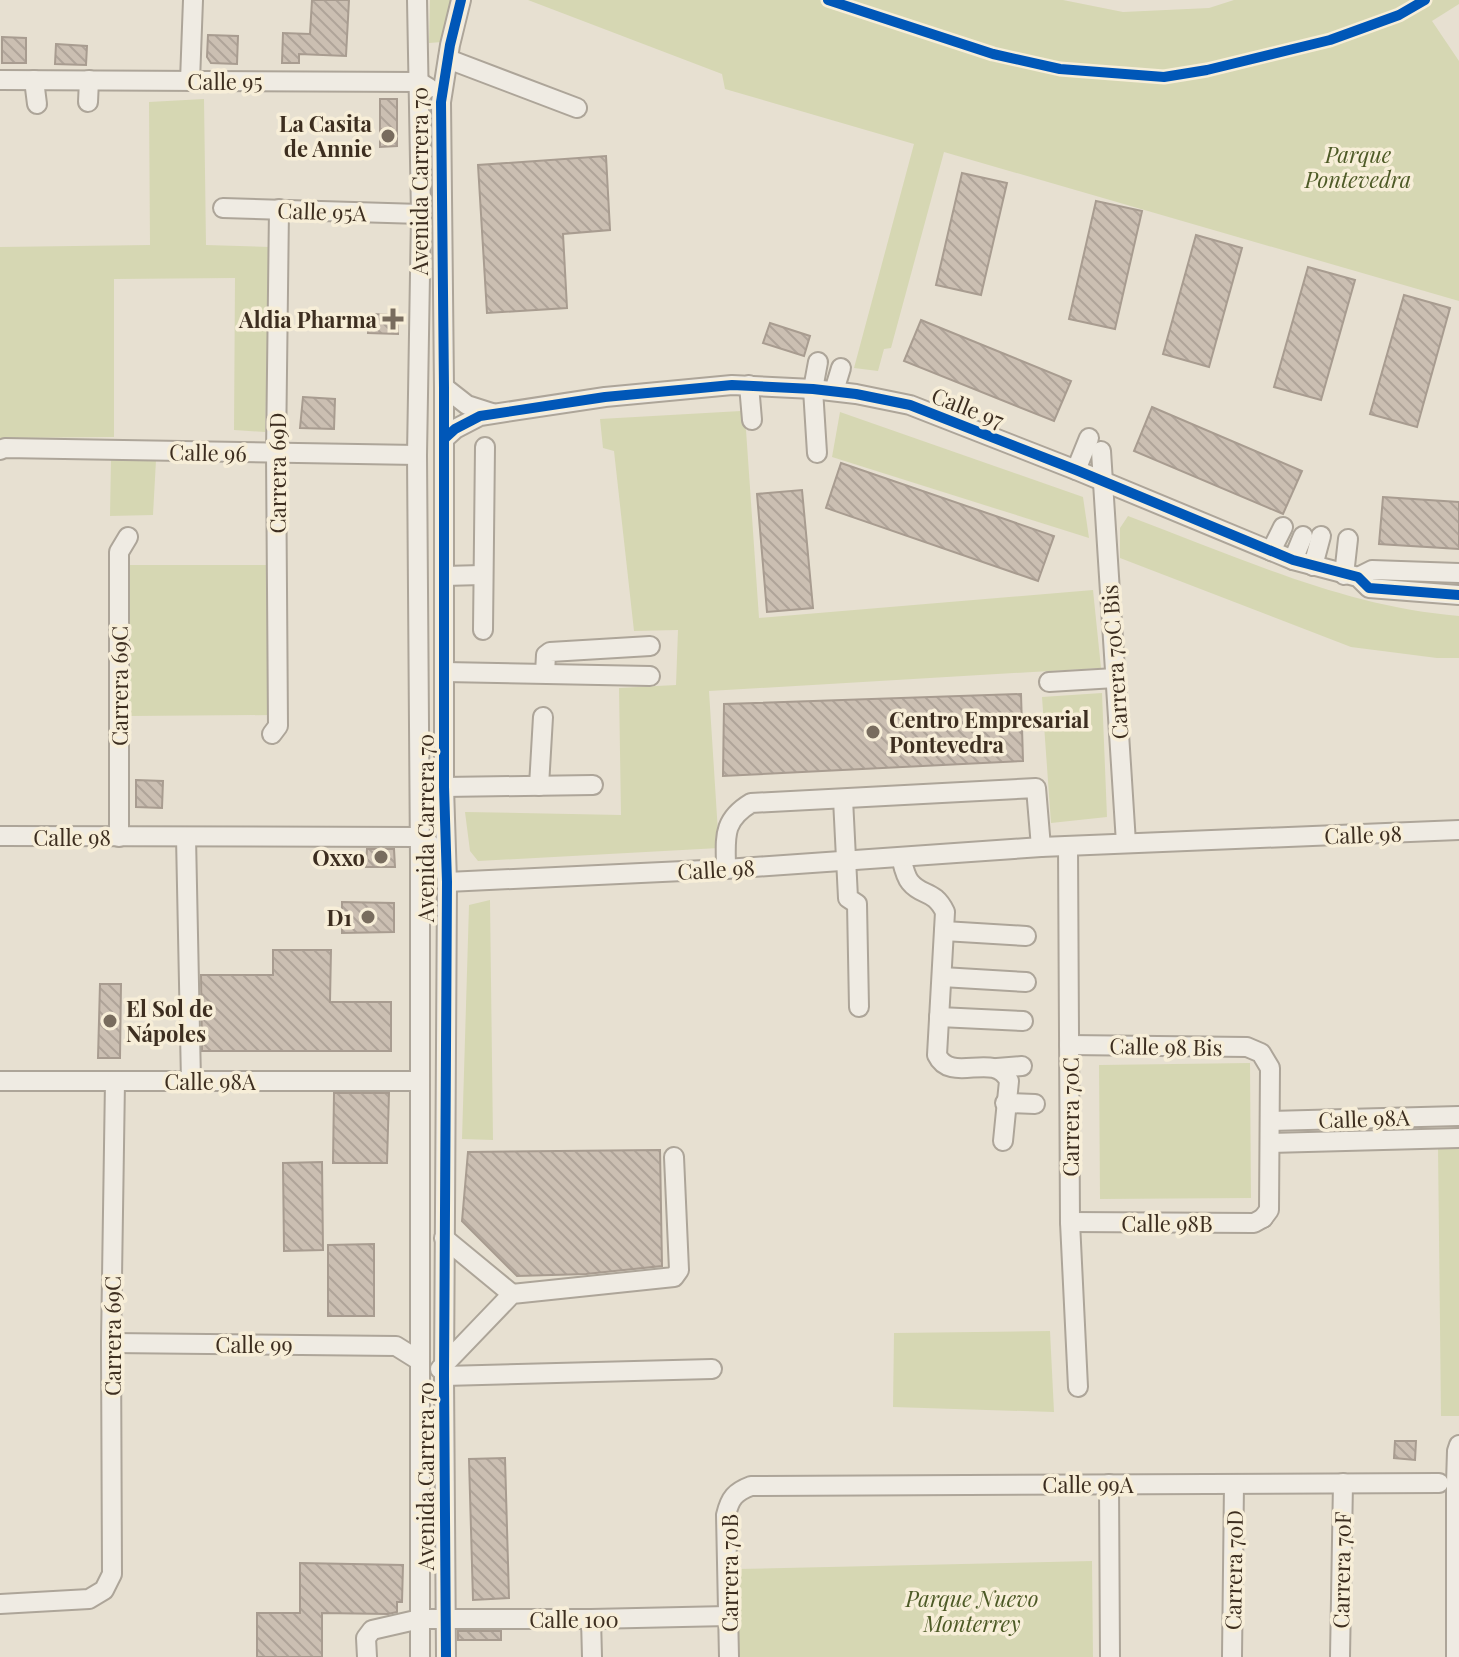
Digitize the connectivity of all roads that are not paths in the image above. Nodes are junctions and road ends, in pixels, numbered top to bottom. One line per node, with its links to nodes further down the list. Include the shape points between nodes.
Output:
1 (193, 0): 8 (street)
2 (417, 0): 9 (street, Avenida Carrera 70)
3 (461, 0): 4 (street, Avenida Carrera 70)
4 (448, 59): 11 (street, Avenida Carrera 70); 13 (street)
5 (0, 80): 6 (street, Calle 95)
6 (34, 80): 7 (street, Calle 95); 12 (street)
7 (89, 80): 8 (street, Calle 95); 10 (street)
8 (190, 81): 9 (street, Calle 95)
9 (419, 82): 11 (street); 16 (street, Avenida Carrera 70)
10 (88, 102)
11 (441, 102): 20 (street, Avenida Carrera 70)
12 (37, 104)
13 (577, 108)
14 (223, 208): 15 (street, Calle 95A)
15 (279, 209): 16 (street, Calle 95A); 28 (street, Carrera 69D)
16 (421, 214): 30 (street, Avenida Carrera 70)
17 (818, 362): 21 (street)
18 (841, 368): 22 (street)
19 (749, 385): 21 (street, Calle 97); 23 (street, Calle 97); 24 (street)
20 (444, 387): 23 (street, via 467,405); 25 (street, Avenida Carrera 70)
21 (813, 389): 22 (street, Calle 97); 29 (street)
22 (834, 391): 31 (street, Calle 97, via 910,405)
23 (495, 413): 25 (street, Calle 97, via 467,422)
24 (752, 420)
25 (444, 439): 41 (street, Avenida Carrera 70)
26 (485, 447): 40 (street)
27 (0, 450): 28 (street, Calle 96)
28 (276, 453): 30 (street, Calle 96); 52 (street, Carrera 69D, via 278,726)
29 (817, 453)
30 (417, 455): 61 (street, Avenida Carrera 70)
31 (1076, 470): 32 (street, Calle 97); 32 (street, Carrera 70C Bis, via 1095,444)
32 (1102, 480): 36 (street, Calle 97); 49 (street, Carrera 70C Bis)
33 (1283, 527): 36 (street)
34 (128, 537): 59 (street, Carrera 69C, via 119,552)
35 (1348, 539): 42 (street)
36 (1271, 551): 37 (street, Calle 97)
37 (1293, 560): 38 (street, Calle 97); 38 (street, via 1312,536)
38 (1313, 566): 42 (street, Calle 97)
39 (1459, 573): 42 (street, Calle 97, via 1372,570)
40 (482, 575): 41 (street); 44 (street)
41 (444, 576): 46 (street, Avenida Carrera 70)
42 (1351, 576): 43 (street, Calle 97, via 1369,588)
43 (1459, 595)
44 (483, 630)
45 (650, 646): 47 (street, via 550,652)
46 (445, 672): 47 (street); 55 (street, Avenida Carrera 70)
47 (545, 673): 48 (street)
48 (650, 676)
49 (1115, 678): 50 (street); 62 (street, Carrera 70C Bis)
50 (1049, 682)
51 (543, 717): 54 (street)
52 (272, 734)
53 (593, 785): 54 (street)
54 (539, 786): 55 (street)
55 (444, 787): 68 (street, Avenida Carrera 70)
56 (843, 799): 64 (street, via 1036,788); 66 (street); 67 (street, via 751,803 739,810 726,831)
57 (1459, 830): 62 (street, Calle 98)
58 (0, 836): 59 (street, Calle 98)
59 (119, 837): 60 (street, Calle 98)
60 (186, 837): 61 (street, Calle 98); 81 (street)
61 (419, 837): 68 (street, via 433,847); 82 (street, Avenida Carrera 70)
62 (1126, 843): 63 (street, Calle 98)
63 (1068, 846): 64 (street, Calle 98); 76 (street, Carrera 70C)
64 (1041, 847): 65 (street, Calle 98)
65 (901, 857): 66 (street, Calle 98); 69 (street, via 908,880 940,902)
66 (846, 861): 67 (street, Calle 98); 73 (street, via 848,898 857,904)
67 (726, 869): 68 (street, Calle 98)
68 (447, 882): 92 (street, Avenida Carrera 70)
69 (944, 931): 70 (street); 71 (street)
70 (1026, 936)
71 (942, 977): 72 (street); 74 (street)
72 (1026, 982)
73 (859, 1007)
74 (939, 1017): 75 (street); 78 (street, via 941,1063 950,1068)
75 (1023, 1021)
76 (1069, 1045): 86 (street, Calle 98 Bis, via 1247,1047 1261,1053 1270,1068); 91 (street, Carrera 70C)
77 (1022, 1066): 78 (street)
78 (997, 1068): 83 (street, via 1009,1081)
79 (0, 1081): 80 (street, Calle 98A)
80 (115, 1081): 81 (street, Calle 98A); 95 (street, Carrera 69C)
81 (191, 1081): 82 (street, Calle 98A)
82 (420, 1081): 94 (street, Avenida Carrera 70)
83 (1005, 1103): 84 (street); 88 (street)
84 (1035, 1104)
85 (1459, 1116): 86 (street, Calle 98A)
86 (1270, 1121): 89 (street)
87 (1459, 1138): 89 (street, Calle 98A)
88 (1003, 1141)
89 (1270, 1143): 91 (street, Calle 98B, via 1277,1184 1268,1225)
90 (674, 1157): 93 (street, via 677,1275)
91 (1070, 1222): 100 (street, Carrera 70C)
92 (444, 1238): 93 (street); 99 (street, Avenida Carrera 70)
93 (512, 1294): 99 (street)
94 (420, 1330): 96 (street); 97 (street, Avenida Carrera 70); 99 (street, via 426,1371)
95 (111, 1343): 96 (street, Calle 99); 107 (street, Carrera 69C, via 112,1574 104,1590 89,1599)
96 (396, 1346): 97 (street)
97 (420, 1361): 110 (street, Avenida Carrera 70)
98 (712, 1369): 99 (street)
99 (444, 1370): 111 (street, Avenida Carrera 70)
100 (1078, 1387)
101 (1459, 1445): 108 (street)
102 (1343, 1483): 103 (street, Calle 99A); 105 (street, Calle 99A); 120 (street, Carrera 70F)
103 (1439, 1483)
104 (1109, 1484): 105 (street, Calle 99A); 106 (street, Calle 99A, via 751,1486); 118 (street)
105 (1234, 1484): 119 (street, Carrera 70D)
106 (737, 1491): 109 (street, Carrera 70B, via 726,1515)
107 (0, 1604)
108 (1458, 1610): 121 (street)
109 (728, 1616): 112 (street, Calle 100); 117 (street, Carrera 70B)
110 (420, 1619): 111 (street, Calle 100); 113 (street, Calle 100, via 372,1630 366,1638); 114 (street, Avenida Carrera 70)
111 (446, 1619): 112 (street, Calle 100); 115 (street, Avenida Carrera 70)
112 (591, 1619): 116 (street)
113 (367, 1657)
114 (420, 1657)
115 (446, 1657)
116 (592, 1657)
117 (729, 1657)
118 (1110, 1657)
119 (1232, 1657)
120 (1340, 1657)
121 (1456, 1657)

